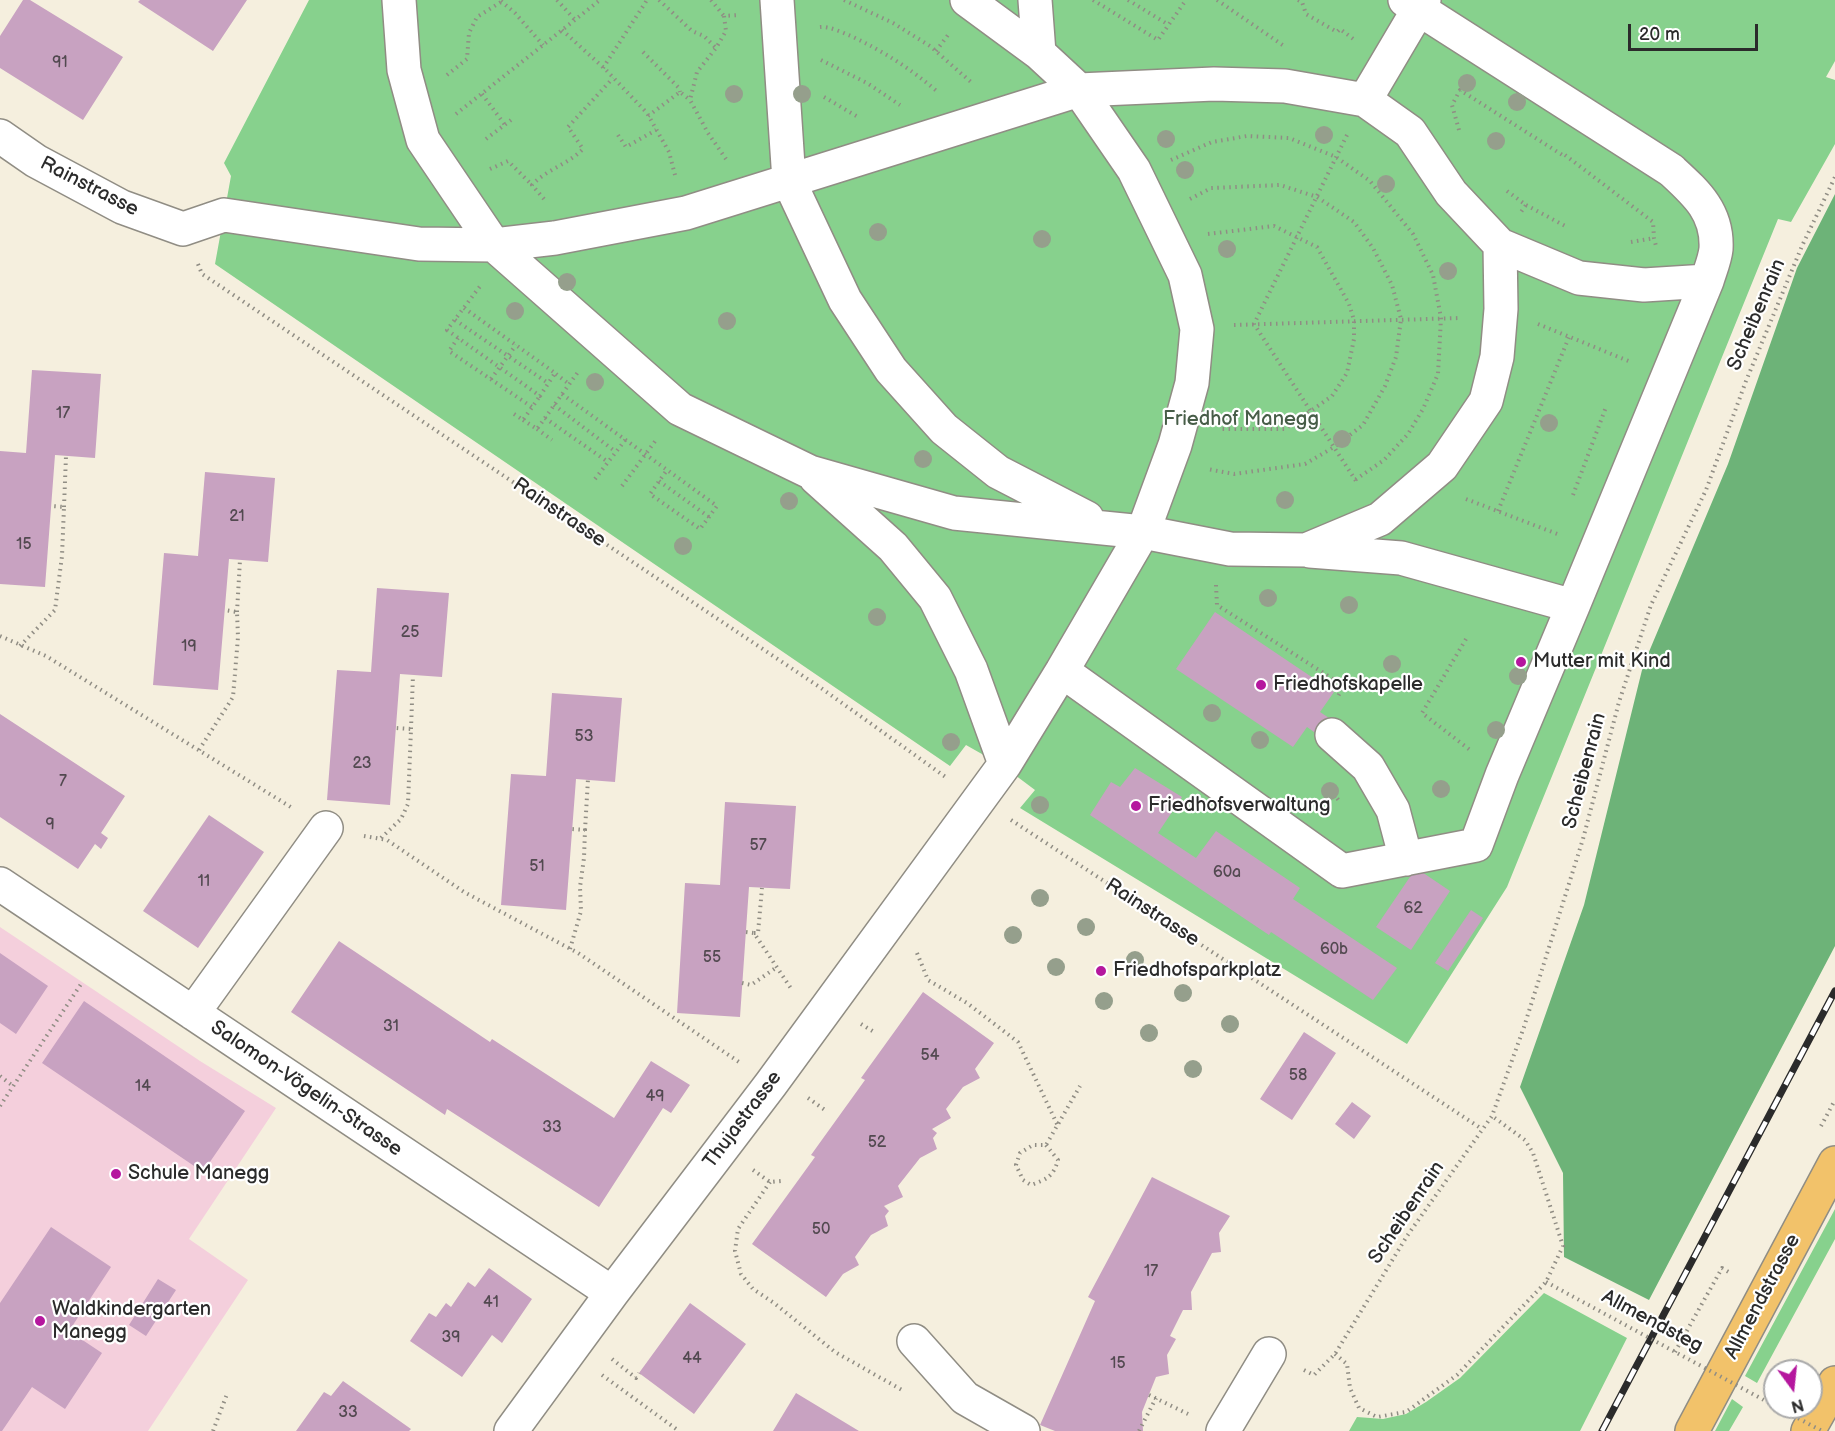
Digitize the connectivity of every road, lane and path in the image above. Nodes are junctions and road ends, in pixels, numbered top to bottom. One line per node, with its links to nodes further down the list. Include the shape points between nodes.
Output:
1 (399, 0): 35 (street)
2 (558, 0): 21 (path)
3 (600, 0): 21 (path)
4 (647, 0): 32 (path)
5 (659, 0): 26 (path)
6 (711, 0): 20 (path)
7 (844, 0): 34 (path, via 930,46)
8 (967, 0): 30 (street, Thujastrasse)
9 (1035, 0): 30 (street)
10 (1093, 0): 22 (path, via 1158,40)
11 (1128, 0): 19 (path)
12 (1142, 0): 19 (path)
13 (1186, 0): 22 (path)
14 (1216, 0): 27 (path)
15 (1298, 0): 31 (path, via 1306,14 1337,32 1340,29 1356,40 1357,47)
16 (501, 1): 25 (path); 35 (path, via 477,16 462,64 439,81)
17 (1416, 3): 31 (street); 43 (street)
18 (777, 6): 20 (path); 29 (street)
19 (1137, 6): 22 (path)
20 (724, 16): 26 (path, via 726,31)
21 (575, 20): 24 (path)
22 (1169, 25)
23 (820, 26): 45 (path, via 882,50 916,73)
24 (562, 30): 25 (path); 32 (path)
25 (543, 45): 39 (path)
26 (717, 48): 40 (path, via 697,72)
27 (1290, 50)
28 (643, 52): 38 (path)
29 (780, 53): 36 (street); 50 (path, via 809,55 867,83 920,123)
30 (1039, 53): 37 (street, Thujastrasse)
31 (1386, 64): 41 (street)
32 (603, 68): 33 (path)
33 (613, 78): 42 (path); 66 (path, via 568,127 583,149 573,160 541,175 532,185 544,197)
34 (977, 88)
35 (409, 90): 53 (street)
36 (783, 90): 54 (path, via 826,98 851,111 881,134); 59 (street)
37 (1079, 90): 41 (street, via 1214,84 1285,86); 45 (street); 57 (street, Thujastrasse)
38 (680, 92): 40 (path); 42 (path)
39 (482, 94): 46 (path); 53 (path)
40 (690, 100): 59 (path, via 726,159)
41 (1365, 100): 56 (path); 70 (street, via 1410,132 1451,194)
42 (648, 116): 47 (path)
43 (1591, 119): 55 (path); 73 (street, via 1671,170 1697,193 1714,223 1716,251)
44 (511, 120): 46 (path)
45 (974, 123): 50 (street)
46 (504, 124): 51 (path)
47 (656, 130): 48 (path, via 626,147); 63 (path, via 669,152)
48 (618, 135)
49 (0, 136): 71 (street, Rainstrasse, via 36,161 123,207 183,230 224,215 419,244)
50 (927, 137): 54 (street)
51 (486, 138)
52 (1461, 138): 55 (path, via 1452,105 1460,90)
53 (423, 140): 71 (street)
54 (887, 150): 59 (street)
55 (1564, 156): 68 (path, via 1653,222)
56 (1336, 158): 57 (path, via 1289,138 1247,136 1212,142); 61 (path); 77 (path, via 1370,181 1413,234 1433,276)
57 (1136, 177): 64 (street, Thujastrasse)
58 (1835, 177): 177 (path, Scheibenrain, via 1746,381 1706,490 1651,605 1583,839 1524,1027)
59 (789, 181): 63 (street); 128 (street, via 845,300 891,370 944,429 998,472)
60 (1507, 191): 62 (path)
61 (1317, 197): 64 (path, via 1280,185 1211,188); 67 (path); 79 (path, via 1354,222 1366,239 1392,285)
62 (1526, 205): 65 (path); 70 (path)
63 (686, 213): 66 (street)
64 (1163, 231): 67 (path, via 1204,234 1275,226); 82 (street, Thujastrasse, via 1185,275)
65 (1573, 231)
66 (555, 238): 71 (street)
67 (1296, 238): 80 (path, via 1317,247); 81 (path)
68 (1654, 238): 69 (path); 74 (path)
69 (1620, 244)
70 (1500, 245): 74 (street, via 1579,278); 76 (street)
71 (499, 249): 75 (path); 85 (street)
72 (202, 274): 147 (path, Rainstrasse)
73 (1707, 281): 74 (street); 90 (street)
74 (1669, 284)
75 (464, 308): 78 (path); 86 (path)
76 (1501, 309): 77 (path, via 1480,318); 83 (path); 119 (street, via 1497,357 1486,401 1442,466)
77 (1441, 318): 79 (path); 117 (path, via 1438,374 1423,409 1408,434 1384,460)
78 (455, 319): 84 (path, via 447,330); 87 (path)
79 (1401, 319): 80 (path); 108 (path, via 1396,357 1385,386 1363,425)
80 (1354, 320): 81 (path); 100 (path, via 1347,373 1332,396)
81 (1254, 324): 82 (path); 100 (path)
82 (1197, 329): 104 (street, Thujastrasse, via 1192,384)
83 (1569, 336): 90 (path); 124 (path)
84 (458, 338): 88 (path); 91 (path, via 449,351)
85 (601, 339): 93 (path); 99 (street)
86 (516, 345): 87 (path); 89 (path)
87 (507, 356): 88 (path); 92 (path)
88 (499, 367): 91 (path); 95 (path)
89 (555, 373): 92 (path); 93 (path)
90 (1668, 377): 131 (street)
91 (491, 379): 97 (path)
92 (548, 384): 95 (path)
93 (569, 384): 94 (path)
94 (562, 394): 96 (path); 106 (path)
95 (540, 396): 97 (path)
96 (554, 405): 102 (path); 109 (path)
97 (532, 407): 103 (path)
98 (1606, 407): 121 (path)
99 (680, 409): 110 (path); 115 (street)
100 (1311, 412): 104 (path, via 1286,429); 108 (path)
101 (514, 414): 103 (path)
102 (545, 418): 105 (path); 112 (path)
103 (523, 420): 105 (path)
104 (1180, 425): 113 (street, Thujastrasse)
105 (537, 429): 107 (path)
106 (626, 439): 109 (path); 110 (path)
107 (552, 440)
108 (1334, 447): 113 (path, via 1305,464 1234,474); 117 (path)
109 (616, 452): 112 (path)
110 (645, 454): 114 (path); 120 (path)
111 (66, 456): 123 (path)
112 (608, 462): 116 (path)
113 (1168, 463): 129 (street, Thujastrasse)
114 (668, 470): 118 (path); 125 (path, via 717,506)
115 (810, 472): 128 (street, via 954,513); 148 (street, via 893,547 935,598 971,670)
116 (595, 479)
117 (1355, 480): 126 (path)
118 (659, 481): 125 (path); 125 (path, via 650,494 700,529)
119 (1423, 483): 124 (path); 126 (street)
120 (622, 486)
121 (1570, 503)
122 (51, 506): 123 (path)
123 (64, 507): 140 (path, via 55,610)
124 (1497, 511): 130 (path)
125 (710, 517)
126 (1380, 519): 132 (street)
127 (1562, 524): 130 (path)
128 (1108, 528): 129 (street)
129 (1143, 532): 132 (street, via 1230,549); 141 (street, Thujastrasse)
130 (1558, 534): 131 (path)
131 (1597, 549): 134 (street)
132 (1306, 550): 134 (street, via 1401,558)
133 (240, 560): 136 (path)
134 (1574, 606): 149 (street)
135 (225, 610): 136 (path)
136 (237, 612): 146 (path, via 233,697)
137 (1233, 615): 143 (path, via 1344,686)
138 (0, 636): 140 (path)
139 (1466, 639): 149 (path, via 1422,713)
140 (20, 646): 146 (path, via 45,656)
141 (1062, 671): 148 (street, Thujastrasse); 158 (street, via 1342,871)
142 (413, 675): 145 (path)
143 (1332, 721): 158 (street, via 1368,767 1393,810)
144 (396, 728): 145 (path)
145 (411, 729): 157 (path, via 408,804 401,819)
146 (199, 750): 154 (path)
147 (914, 754)
148 (1005, 764): 153 (street, Thujastrasse)
149 (1502, 774): 158 (street, via 1476,845)
150 (588, 779): 156 (path)
151 (1323, 781): 152 (path)
152 (1342, 804)
153 (988, 812): 179 (path, Rainstrasse); 187 (street, Thujastrasse, via 771,1084)
154 (326, 828): 157 (path); 169 (street)
155 (572, 829): 156 (path)
156 (585, 830): 163 (path, via 581,911)
157 (380, 839): 163 (path, via 464,892)
158 (1406, 859)
159 (0, 884): 169 (street, Salomon-Vögelin-Strasse)
160 (762, 888): 162 (path, via 758,933)
161 (746, 932): 162 (path)
162 (754, 933): 165 (path)
163 (570, 949): 170 (path)
164 (912, 950): 178 (path, via 918,954 928,980 967,1003 1018,1042)
165 (777, 967): 167 (path, via 751,985); 168 (path)
166 (86, 976): 172 (path)
167 (742, 983)
168 (793, 992)
169 (193, 1013): 187 (street, Salomon-Vögelin-Strasse)
170 (740, 1062)
171 (0, 1076): 172 (path)
172 (14, 1086): 175 (path)
173 (1080, 1086): 178 (path)
174 (799, 1092): 176 (path)
175 (0, 1106)
176 (825, 1110)
177 (1491, 1116): 179 (path, Scheibenrain); 186 (path, via 1525,1140 1533,1153 1563,1246)
178 (1058, 1126): 180 (path)
179 (1482, 1129): 186 (path, Scheibenrain, via 1407,1236 1335,1354 1347,1364 1350,1388 1359,1408 1377,1417 1406,1412 1457,1375)
180 (1046, 1145): 180 (path, via 1033,1145 1020,1154 1016,1165 1023,1180 1031,1185 1047,1179 1055,1168 1058,1160)
181 (1835, 1163): 208 (main road, Allmendstrasse)
182 (746, 1165): 184 (path)
183 (781, 1181): 184 (path)
184 (770, 1182): 195 (path, via 738,1229 735,1251 741,1274 753,1289 836,1352)
185 (1722, 1268): 189 (path)
186 (1546, 1282): 189 (path, Allmendsteg, bridge)
187 (612, 1293): 203 (street, Thujastrasse)
188 (914, 1341): 205 (street, via 965,1398)
189 (1676, 1352): 199 (path, Allmendsteg, bridge)
190 (1269, 1354): 207 (street)
191 (606, 1355): 193 (path, via 636,1378)
192 (595, 1371): 204 (path)
193 (639, 1373)
194 (1835, 1383): 209 (main road)
195 (894, 1387)
196 (227, 1394): 202 (path)
197 (1149, 1395): 198 (path)
198 (1156, 1398): 200 (path); 206 (path)
199 (1763, 1399)
200 (1177, 1408)
201 (1800, 1419): 210 (path, Allmendsteg, bridge)
202 (213, 1431)
203 (512, 1431)
204 (679, 1431)
205 (1023, 1431)
206 (1139, 1431)
207 (1223, 1431)
208 (1692, 1431)
209 (1808, 1431)
210 (1822, 1431)

